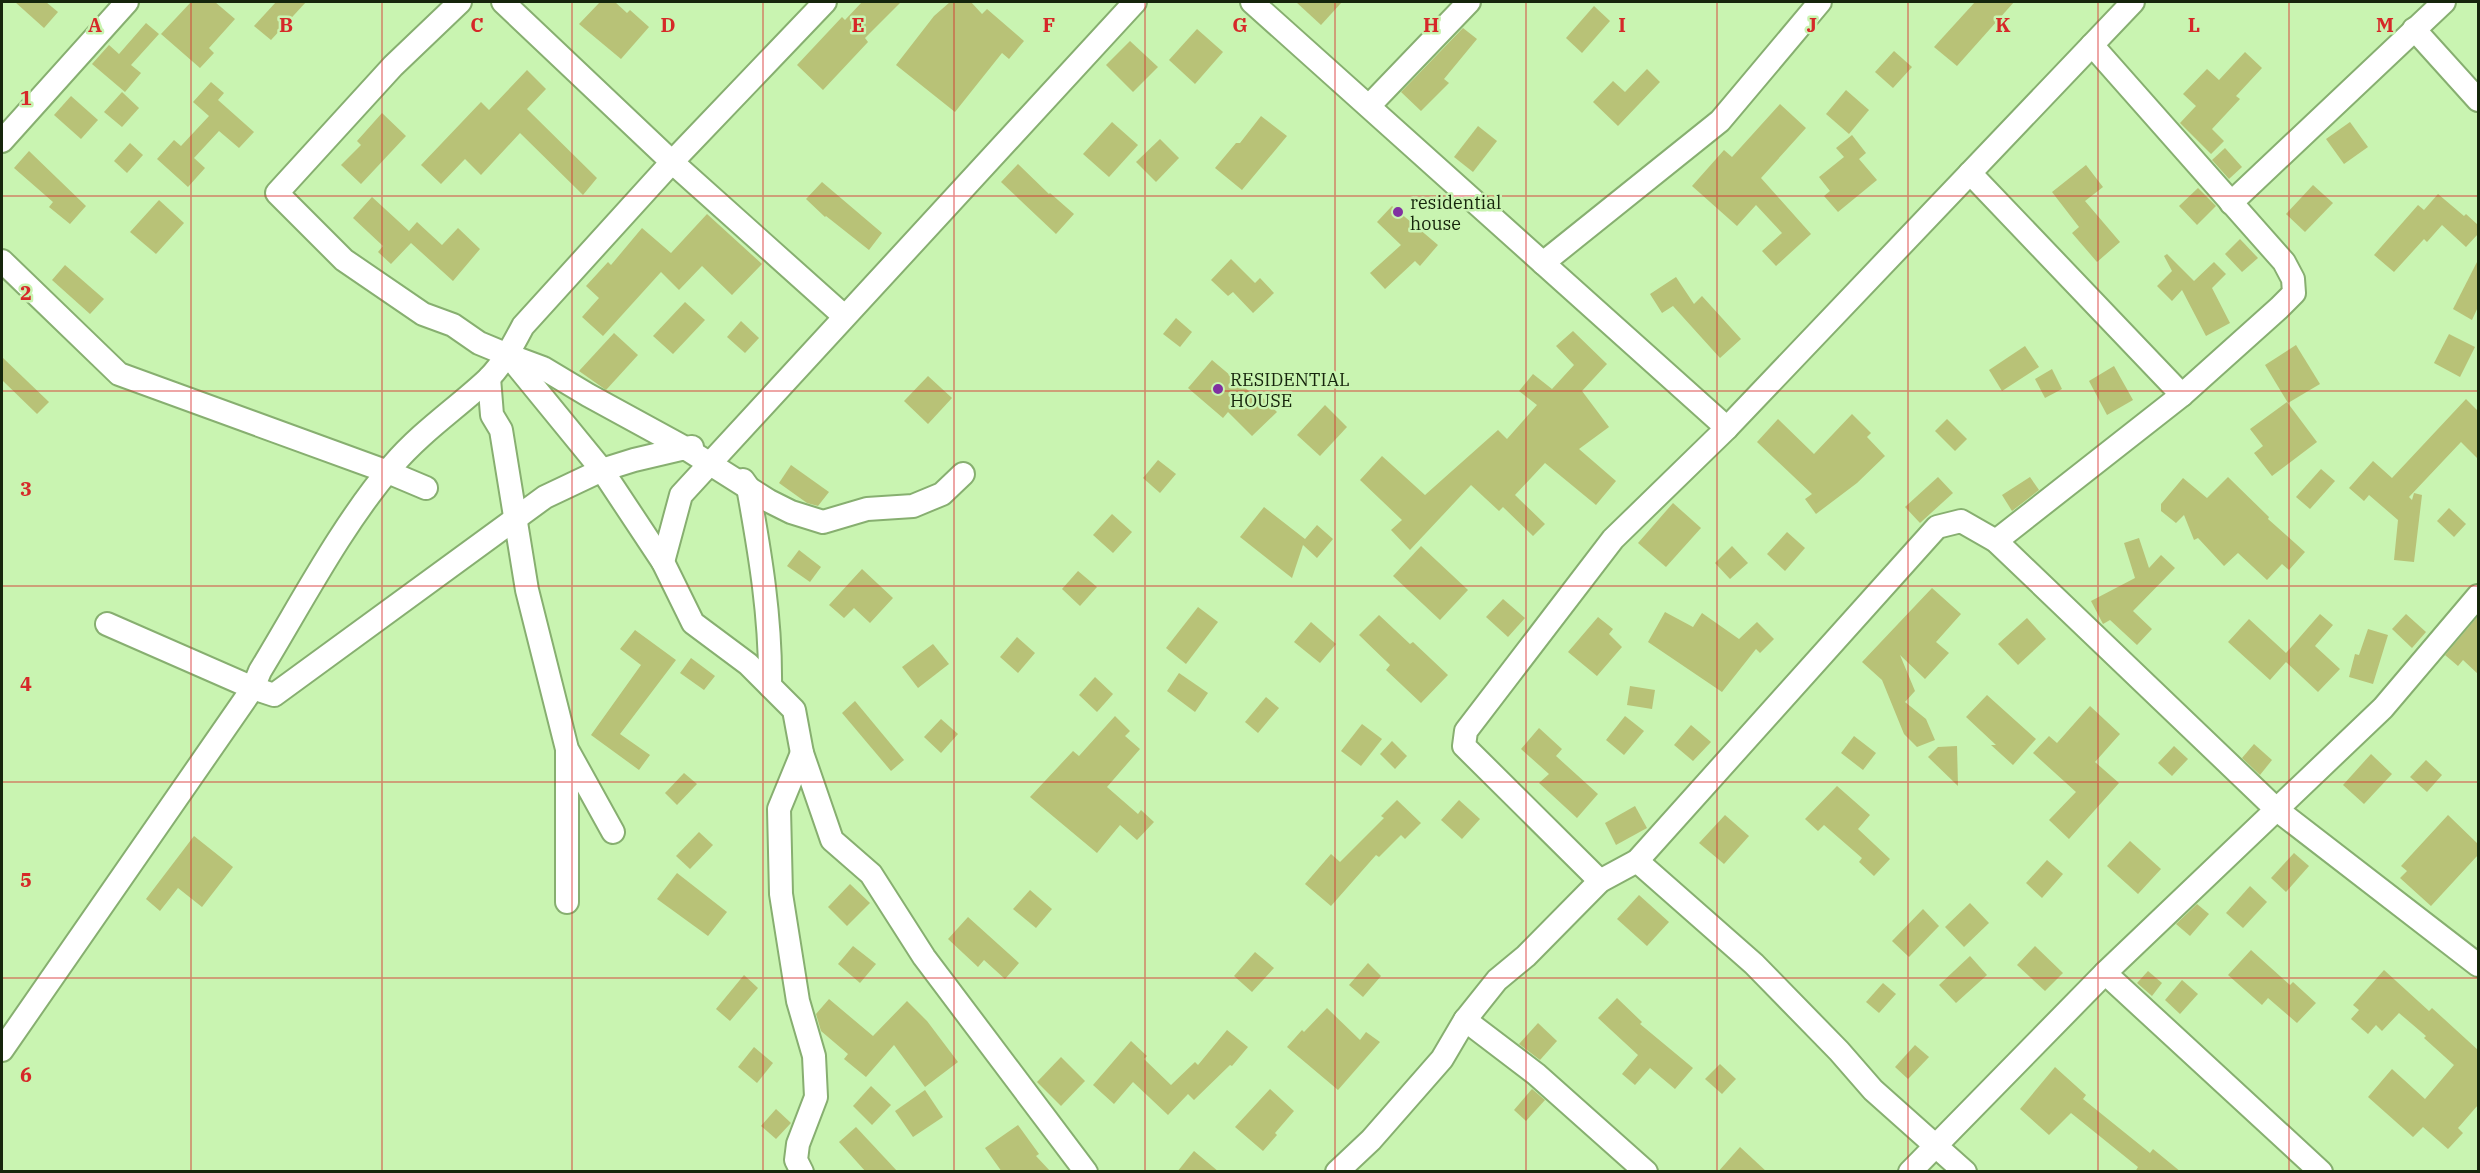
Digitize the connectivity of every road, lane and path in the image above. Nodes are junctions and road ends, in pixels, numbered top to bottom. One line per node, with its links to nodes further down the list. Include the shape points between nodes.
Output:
1 (127, 2): 15 (street)
2 (460, 2): 22 (street, via 393,66 277,193 344,260 423,314 453,325 479,343)
3 (503, 2): 16 (street)
4 (825, 2): 16 (street)
5 (1135, 2): 21 (street)
6 (1252, 2): 14 (street)
7 (1469, 2): 14 (street)
8 (1820, 2): 20 (street, via 1720,121)
9 (2133, 2): 12 (street)
10 (2444, 2): 11 (street)
11 (2414, 29): 13 (street); 18 (street)
12 (2092, 45): 17 (street); 18 (street)
13 (2478, 100)
14 (1369, 106): 20 (street)
15 (2, 141)
16 (672, 162): 21 (street); 22 (street, via 523,326)
17 (1970, 173): 24 (street); 25 (street)
18 (2231, 203): 24 (street, via 2284,262 2293,279 2294,293)
19 (2, 261): 30 (street, via 119,374)
20 (1543, 262): 25 (street)
21 (844, 316): 26 (street)
22 (508, 355): 23 (street); 27 (street, via 543,368); 29 (street)
23 (489, 378): 30 (street, via 444,415); 34 (street, via 492,415 501,430)
24 (2182, 395): 35 (street)
25 (1727, 428): 46 (street, via 1613,539 1466,731 1464,746)
26 (738, 432): 27 (street, via 716,443); 28 (street); 32 (street, via 732,467)
27 (685, 448): 28 (street); 29 (street)
28 (710, 463): 32 (street); 36 (street, via 681,495)
29 (602, 470): 34 (street, via 545,497); 36 (street)
30 (388, 472): 33 (street); 40 (street, via 363,503 260,670)
31 (963, 474): 32 (street, via 942,494 913,506 867,509 823,522 791,512)
32 (748, 487): 39 (street, via 763,566 771,649)
33 (426, 488)
34 (514, 520): 40 (street, via 274,695); 41 (street, via 527,590)
35 (1996, 541): 43 (street); 45 (street, via 1961,521 1937,527)
36 (663, 562): 39 (street, via 693,622)
37 (2478, 596): 43 (street, via 2383,708)
38 (107, 624): 40 (street)
39 (770, 686): 42 (street, via 794,710)
40 (253, 688): 51 (street)
41 (567, 749): 44 (street); 47 (street)
42 (802, 753): 53 (street, via 779,809 781,894 798,1001 814,1056 816,1097 796,1160); 54 (street, via 832,840 871,874 924,957)
43 (2276, 809): 48 (street); 49 (street)
44 (613, 832)
45 (1637, 861): 46 (street); 52 (street, via 1755,964 1873,1090)
46 (1600, 881): 50 (street, via 1497,980)
47 (567, 902)
48 (2478, 965)
49 (2105, 973): 52 (street); 59 (street)
50 (1466, 1020): 55 (street, via 1442,1059 1371,1140); 56 (street, via 1536,1074)
51 (2, 1050)
52 (1936, 1146): 57 (street); 58 (street)
53 (802, 1172)
54 (1086, 1172)
55 (1337, 1172)
56 (1646, 1172)
57 (1910, 1172)
58 (1965, 1172)
59 (2321, 1172)

